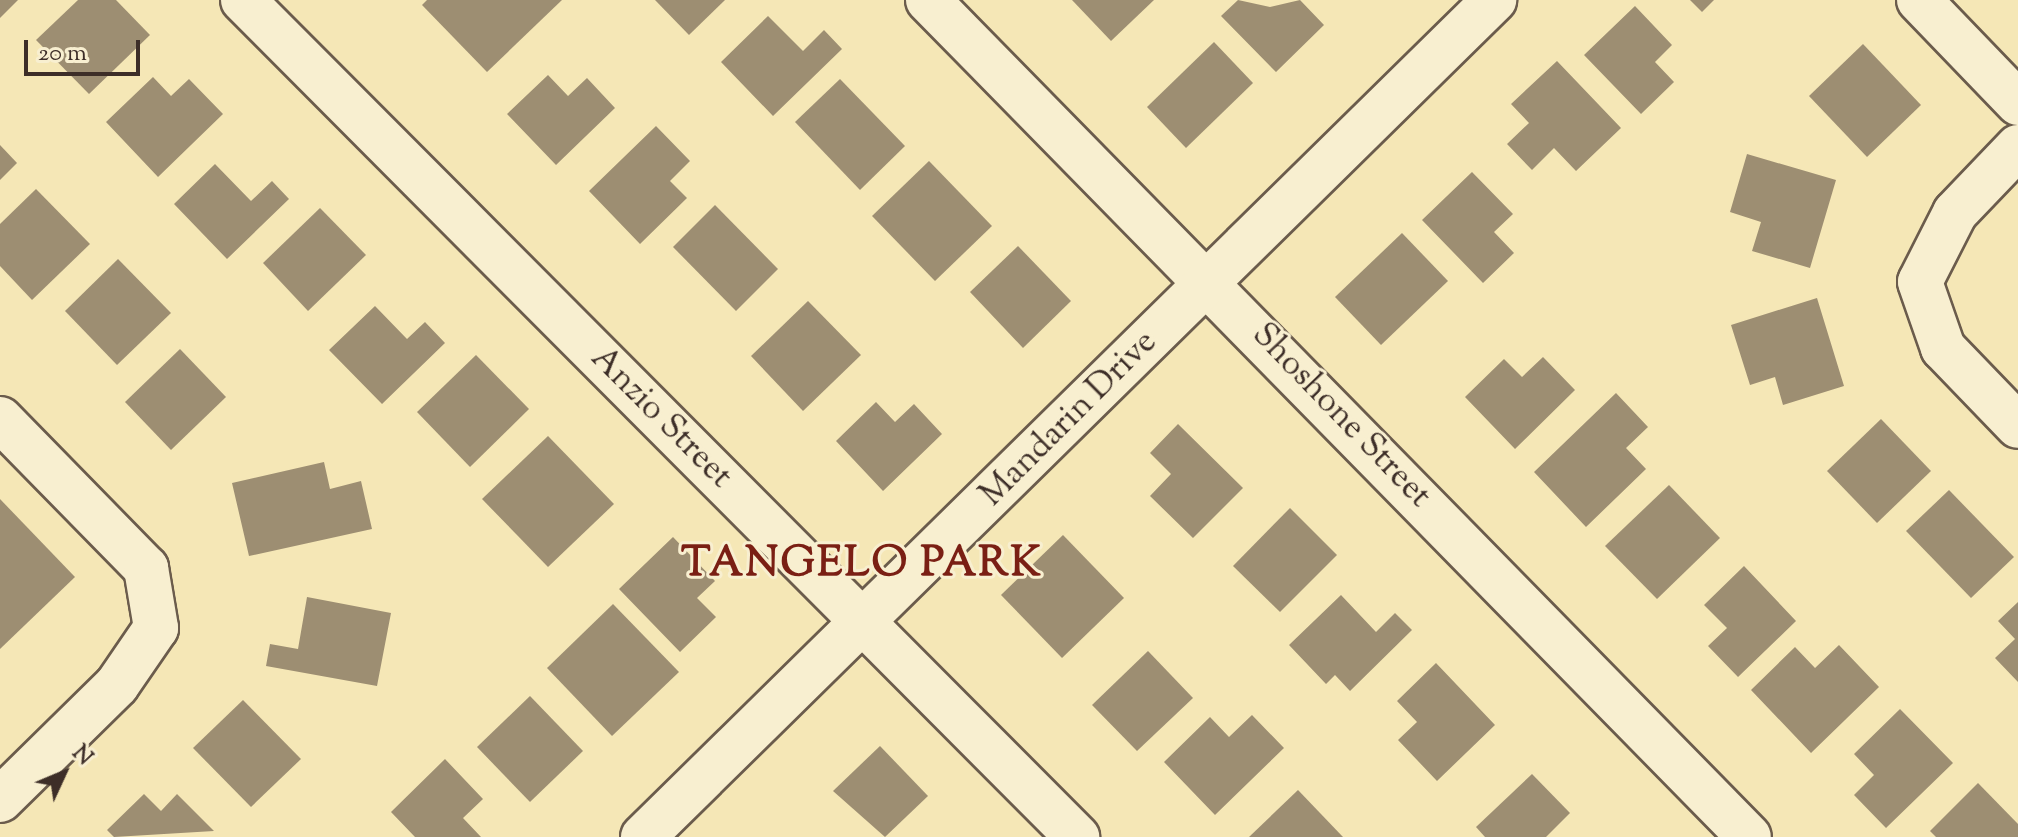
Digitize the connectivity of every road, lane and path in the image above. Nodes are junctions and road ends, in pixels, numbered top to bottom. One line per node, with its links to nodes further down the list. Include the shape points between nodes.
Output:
1 (243, 0): 10 (street, Anzio Street)
2 (928, 0): 7 (street, Shoshone Street)
3 (1494, 0): 7 (street, Mandarin Drive)
4 (1919, 0): 5 (street)
5 (2018, 103)
6 (2018, 147): 9 (street, via 1955,213 1920,282 1943,348)
7 (1209, 280): 10 (street, Mandarin Drive); 14 (street, Shoshone Street)
8 (0, 419): 11 (street, via 146,568 156,628 117,685)
9 (2018, 426)
10 (863, 621): 12 (street, Mandarin Drive); 13 (street, Anzio Street)
11 (0, 800)
12 (643, 837)
13 (1077, 837)
14 (1749, 837)

